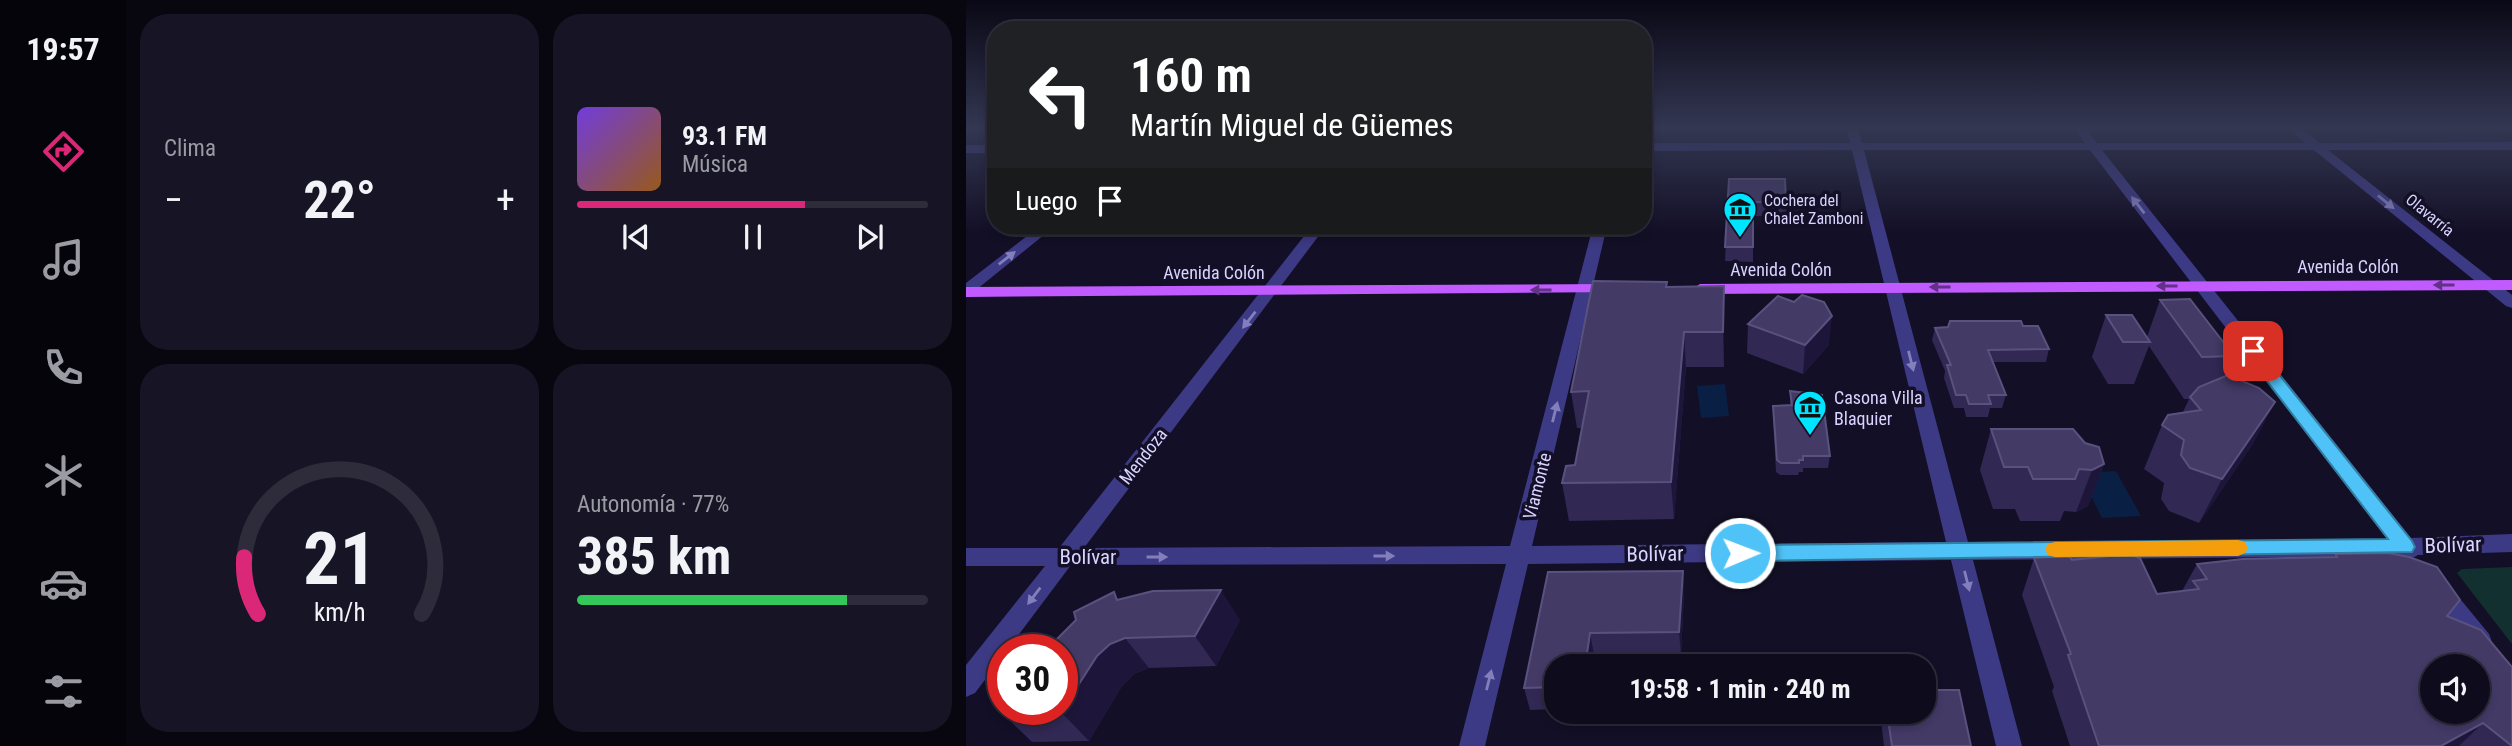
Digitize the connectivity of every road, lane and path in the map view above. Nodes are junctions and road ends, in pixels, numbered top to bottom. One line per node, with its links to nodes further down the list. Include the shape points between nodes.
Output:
1 (1861, 163): 10 (street)
2 (2105, 163): 9 (street, one-way to 2)
3 (2338, 163): 7 (street, Olavarría, one-way to 7)
4 (1037, 235): 15 (street, one-way to 4)
5 (1312, 235): 14 (street, Mendoza)
6 (1598, 235): 11 (street, Viamonte)
7 (2489, 285): 8 (main road, Avenida Colón); 9 (main road, Avenida Colón, one-way to 9); 16 (street, Olavarría)
8 (2512, 285)
9 (2202, 286): 10 (main road, Avenida Colón, one-way to 10); 18 (street)
10 (1892, 287): 13 (main road, Avenida Colón); 19 (street, one-way to 19)
11 (1585, 289): 12 (main road, Avenida Colón); 14 (main road, Avenida Colón, one-way to 14); 20 (street, Viamonte, one-way to 11)
12 (1627, 289)
13 (1683, 289)
14 (1272, 291): 15 (main road, Avenida Colón); 22 (street, Mendoza, one-way to 22)
15 (966, 292)
16 (2512, 303)
17 (2512, 542): 18 (street, Bolívar)
18 (2405, 547): 19 (street, Bolívar); 23 (street)
19 (1959, 550): 20 (street, Bolívar); 26 (street, one-way to 26)
20 (1520, 555): 22 (street, Bolívar, one-way to 20); 25 (street, Viamonte, one-way to 20)
21 (966, 557): 22 (street, Bolívar)
22 (1064, 557): 24 (street, Mendoza, one-way to 24)
23 (2487, 652)
24 (966, 685)
25 (1472, 746)
26 (2009, 746)

